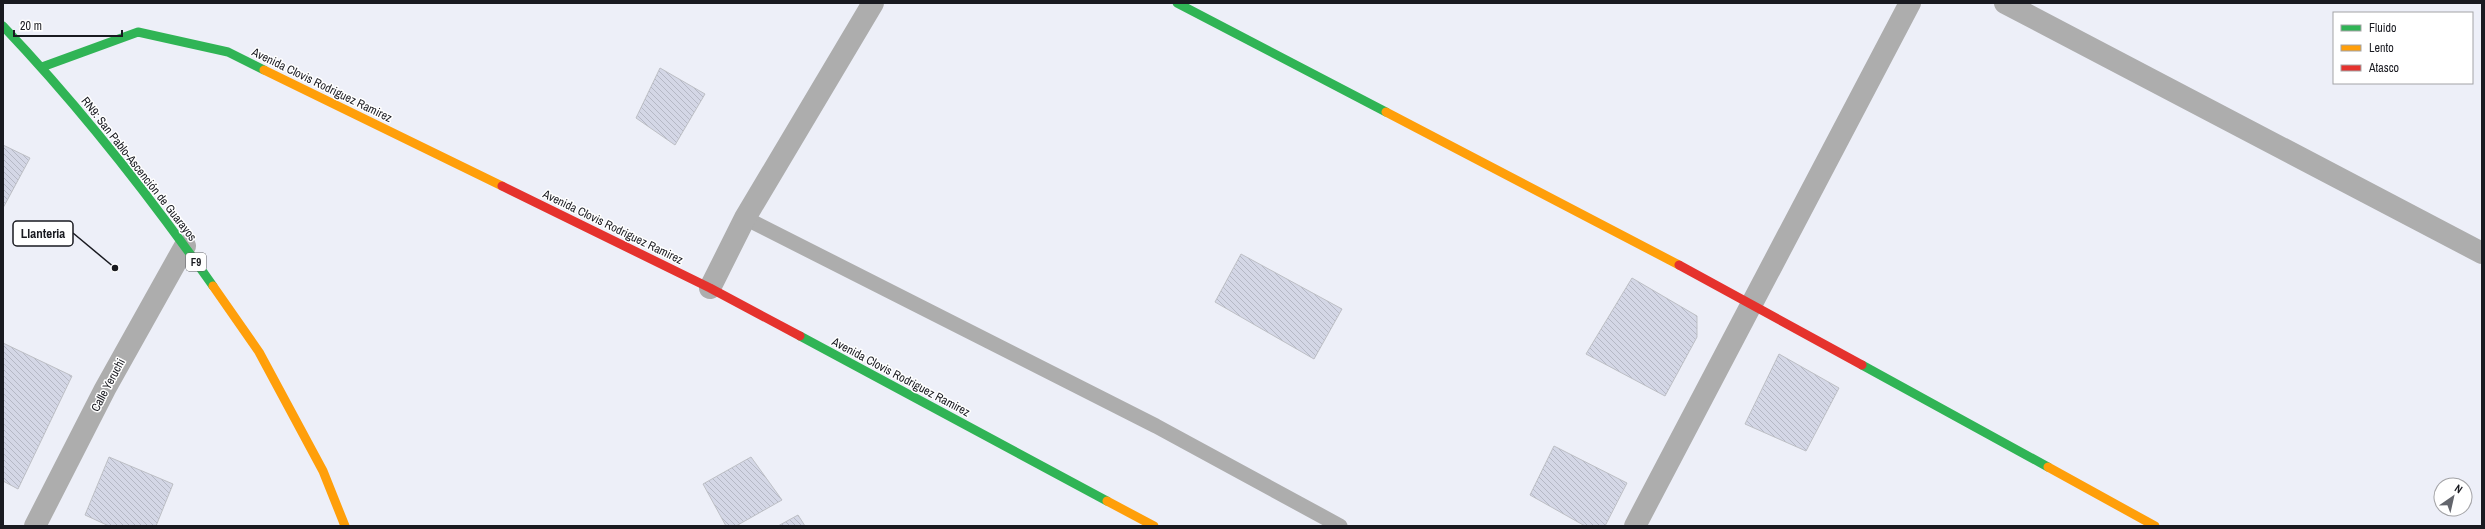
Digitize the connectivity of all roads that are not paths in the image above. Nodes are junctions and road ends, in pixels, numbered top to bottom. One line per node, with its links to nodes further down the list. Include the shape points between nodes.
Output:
1 (873, 3): 7 (street)
2 (1177, 3): 11 (main road)
3 (1910, 3): 11 (street)
4 (2005, 3): 9 (street)
5 (3, 26): 6 (main road, RN9: San Pablo-Ascención de Guarayos / F9)
6 (42, 68): 8 (main road, RN9: San Pablo-Ascención de Guarayos / F9, via 117,156); 10 (main road, Avenida Clovis Rodriguez Ramirez, via 138,32 228,52)
7 (744, 218): 10 (street); 15 (lane, via 1156,426)
8 (185, 246): 12 (street, Calle Yeruchi, via 105,389); 13 (main road, RN9: San Pablo-Ascención de Guarayos / F9, via 259,352 323,471)
9 (2482, 253)
10 (710, 288): 14 (main road, Avenida Clovis Rodriguez Ramirez)
11 (1752, 303): 16 (street); 17 (main road)
12 (35, 526)
13 (345, 526)
14 (1154, 526)
15 (1340, 526)
16 (1635, 526)
17 (2155, 526)

